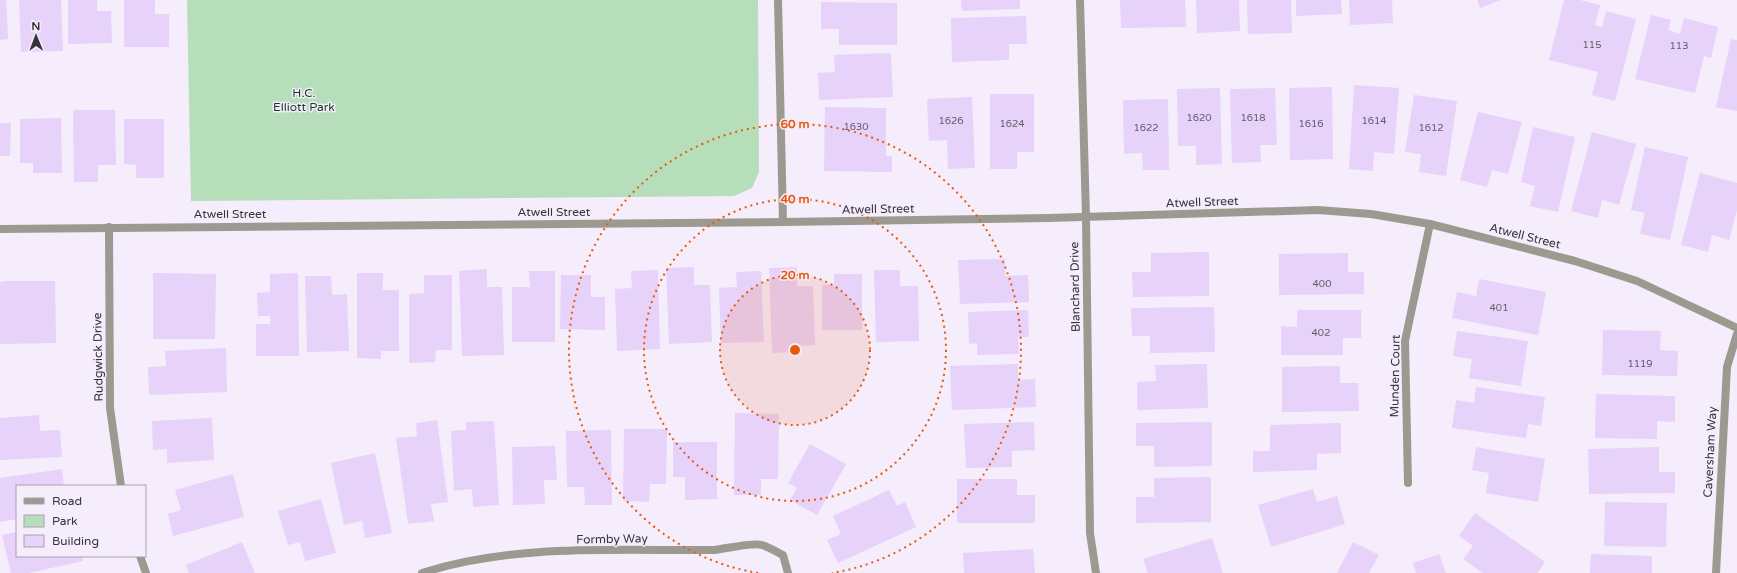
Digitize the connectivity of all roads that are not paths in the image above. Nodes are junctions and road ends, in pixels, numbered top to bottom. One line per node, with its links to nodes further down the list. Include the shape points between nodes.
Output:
1 (778, 0): 4 (street)
2 (1080, 0): 3 (street, Blanchard Drive)
3 (1086, 217): 4 (street, Atwell Street); 5 (street, Atwell Street, via 1318,210 1371,214); 16 (street, Blanchard Drive, via 1090,533)
4 (782, 222): 6 (street, Atwell Street)
5 (1430, 224): 8 (street, Atwell Street, via 1575,261 1637,281); 10 (street, Munden Court, via 1405,341)
6 (109, 227): 7 (street, Atwell Street); 11 (street, Rudgwick Drive, via 110,408)
7 (0, 229)
8 (1737, 328)
9 (1737, 334): 17 (street, Caversham Way, via 1727,367)
10 (1408, 483)
11 (121, 485)
12 (140, 557): 13 (street)
13 (146, 573)
14 (422, 573): 15 (street, Formby Way, via 442,566 494,556 537,552 718,550 761,544 784,556)
15 (788, 573)
16 (1096, 573)
17 (1716, 573)

